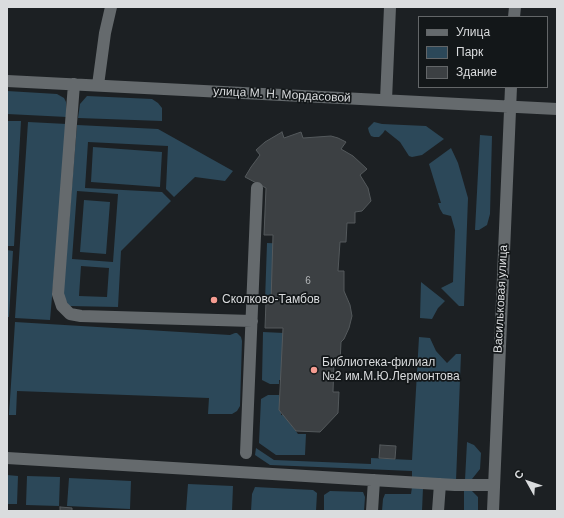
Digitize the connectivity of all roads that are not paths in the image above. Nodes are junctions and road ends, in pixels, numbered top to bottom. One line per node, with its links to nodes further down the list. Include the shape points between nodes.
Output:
1 (111, 7): 5 (street)
2 (390, 7): 7 (street)
3 (7, 81): 4 (street, улица М. Н. Мордасовой)
4 (74, 84): 5 (street, улица М. Н. Мордасовой); 11 (street, via 58,294 62,306 70,314 81,316)
5 (98, 85): 7 (street, улица М. Н. Мордасовой)
6 (511, 88): 8 (street, Васильковая улица)
7 (386, 100): 8 (street, улица М. Н. Мордасовой)
8 (510, 106): 9 (street, улица М. Н. Мордасовой); 16 (street, Васильковая улица)
9 (557, 109)
10 (258, 188): 11 (street)
11 (252, 321): 12 (street)
12 (246, 453)
13 (7, 458): 14 (street)
14 (374, 480): 15 (street); 17 (street)
15 (440, 484): 16 (street); 18 (street)
16 (494, 485): 19 (street, Васильковая улица)
17 (372, 511)
18 (438, 511)
19 (493, 511)

